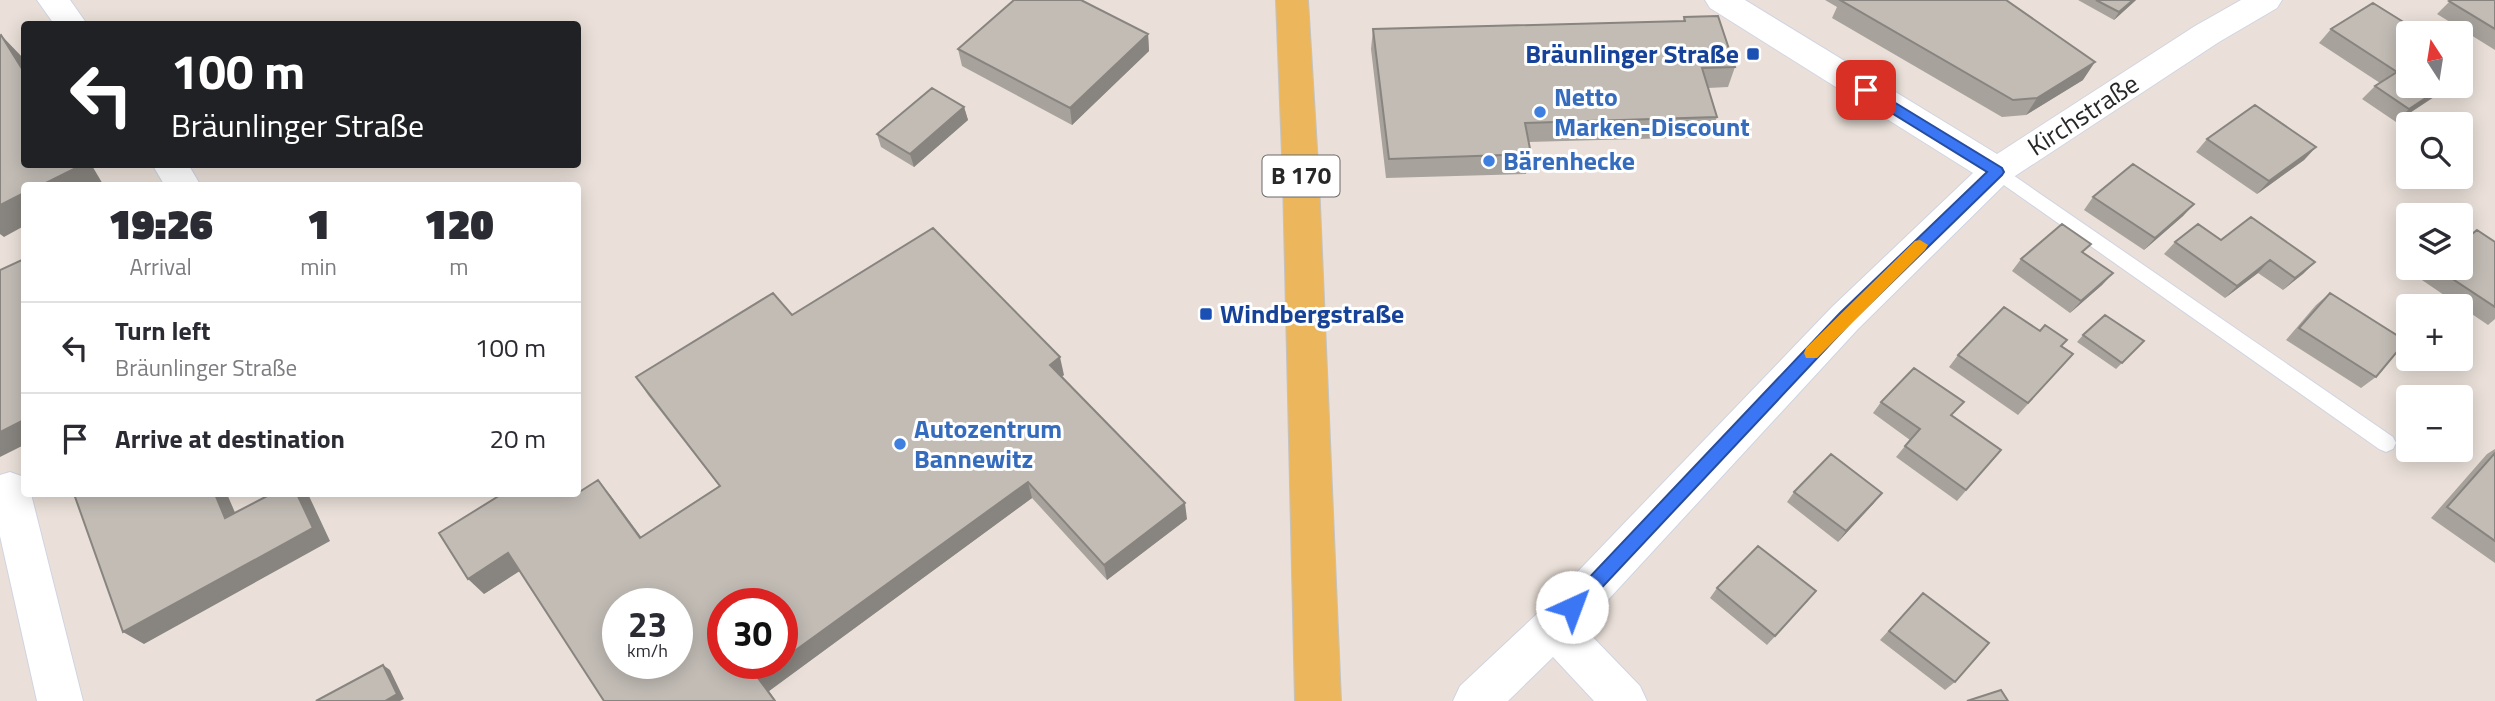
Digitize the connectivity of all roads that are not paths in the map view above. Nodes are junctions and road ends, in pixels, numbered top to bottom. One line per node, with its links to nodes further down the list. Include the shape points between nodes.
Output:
1 (53, 0): 5 (street)
2 (1292, 0): 11 (main road, B 170)
3 (1721, 0): 6 (street)
4 (2266, 0): 6 (street, Kirchstraße)
5 (69, 21)
6 (1997, 172): 7 (lane); 9 (street, Kirchstraße, via 1845,318)
7 (2386, 443)
8 (11, 489): 10 (street)
9 (1554, 627): 12 (street, Kirchstraße); 13 (street)
10 (60, 701)
11 (1318, 701)
12 (1476, 701)
13 (1623, 701)

